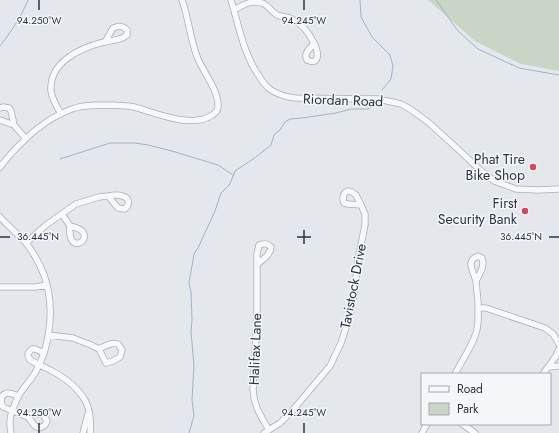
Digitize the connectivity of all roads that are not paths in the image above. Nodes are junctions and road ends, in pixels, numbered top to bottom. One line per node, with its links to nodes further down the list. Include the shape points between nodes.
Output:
1 (182, 0): 7 (street, via 195,52 217,96 216,112 201,119 179,120 122,105 86,106)
2 (231, 0): 3 (street, Riordan Road)
3 (234, 10): 5 (street, via 252,2 262,2 282,17 291,18 298,23 308,31); 12 (street, Riordan Road, via 253,69 270,89 283,96 295,98 378,99 401,104 428,122 494,181 516,189)
4 (105, 42): 7 (street, via 76,53 58,68 52,80 51,91)
5 (314, 43)
6 (0, 108): 9 (street, via 9,108)
7 (60, 114): 10 (street, via 42,124)
8 (0, 120): 9 (street)
9 (14, 125): 10 (street)
10 (26, 139): 11 (street)
11 (0, 166)
12 (559, 189)
13 (108, 196): 15 (street, via 76,204)
14 (361, 205): 39 (street, Tavistock Drive, via 365,214 365,225 351,312 341,343 330,366 280,424)
15 (62, 214): 17 (street); 18 (street)
16 (0, 218): 18 (street)
17 (70, 226)
18 (26, 243): 21 (street, via 38,261)
19 (257, 264): 39 (street, Halifax Lane, via 254,398 256,408)
20 (476, 281): 23 (street)
21 (47, 285): 22 (street); 24 (street, via 50,302)
22 (0, 287)
23 (478, 308): 25 (street, via 486,308 545,328 554,334); 32 (street, via 478,329)
24 (48, 335): 26 (street, via 73,338); 28 (street)
25 (559, 344)
26 (99, 349): 26 (street, via 115,343 122,350 120,357 106,363)
27 (559, 350): 31 (street)
28 (44, 352): 29 (street); 29 (street, via 32,349 28,353 30,360)
29 (39, 366): 34 (street); 35 (street, via 66,380 79,392)
30 (559, 366): 31 (street)
31 (548, 367): 33 (street)
32 (455, 373)
33 (544, 373)
34 (18, 396): 36 (street); 36 (street, via 7,393 0,401 3,407)
35 (88, 410): 41 (street); 42 (street)
36 (12, 411): 37 (street); 40 (street)
37 (28, 417)
38 (463, 425): 44 (street)
39 (269, 430): 43 (street, Tavistock Drive)
40 (11, 433)
41 (83, 433)
42 (90, 433)
43 (264, 433)
44 (475, 433)

